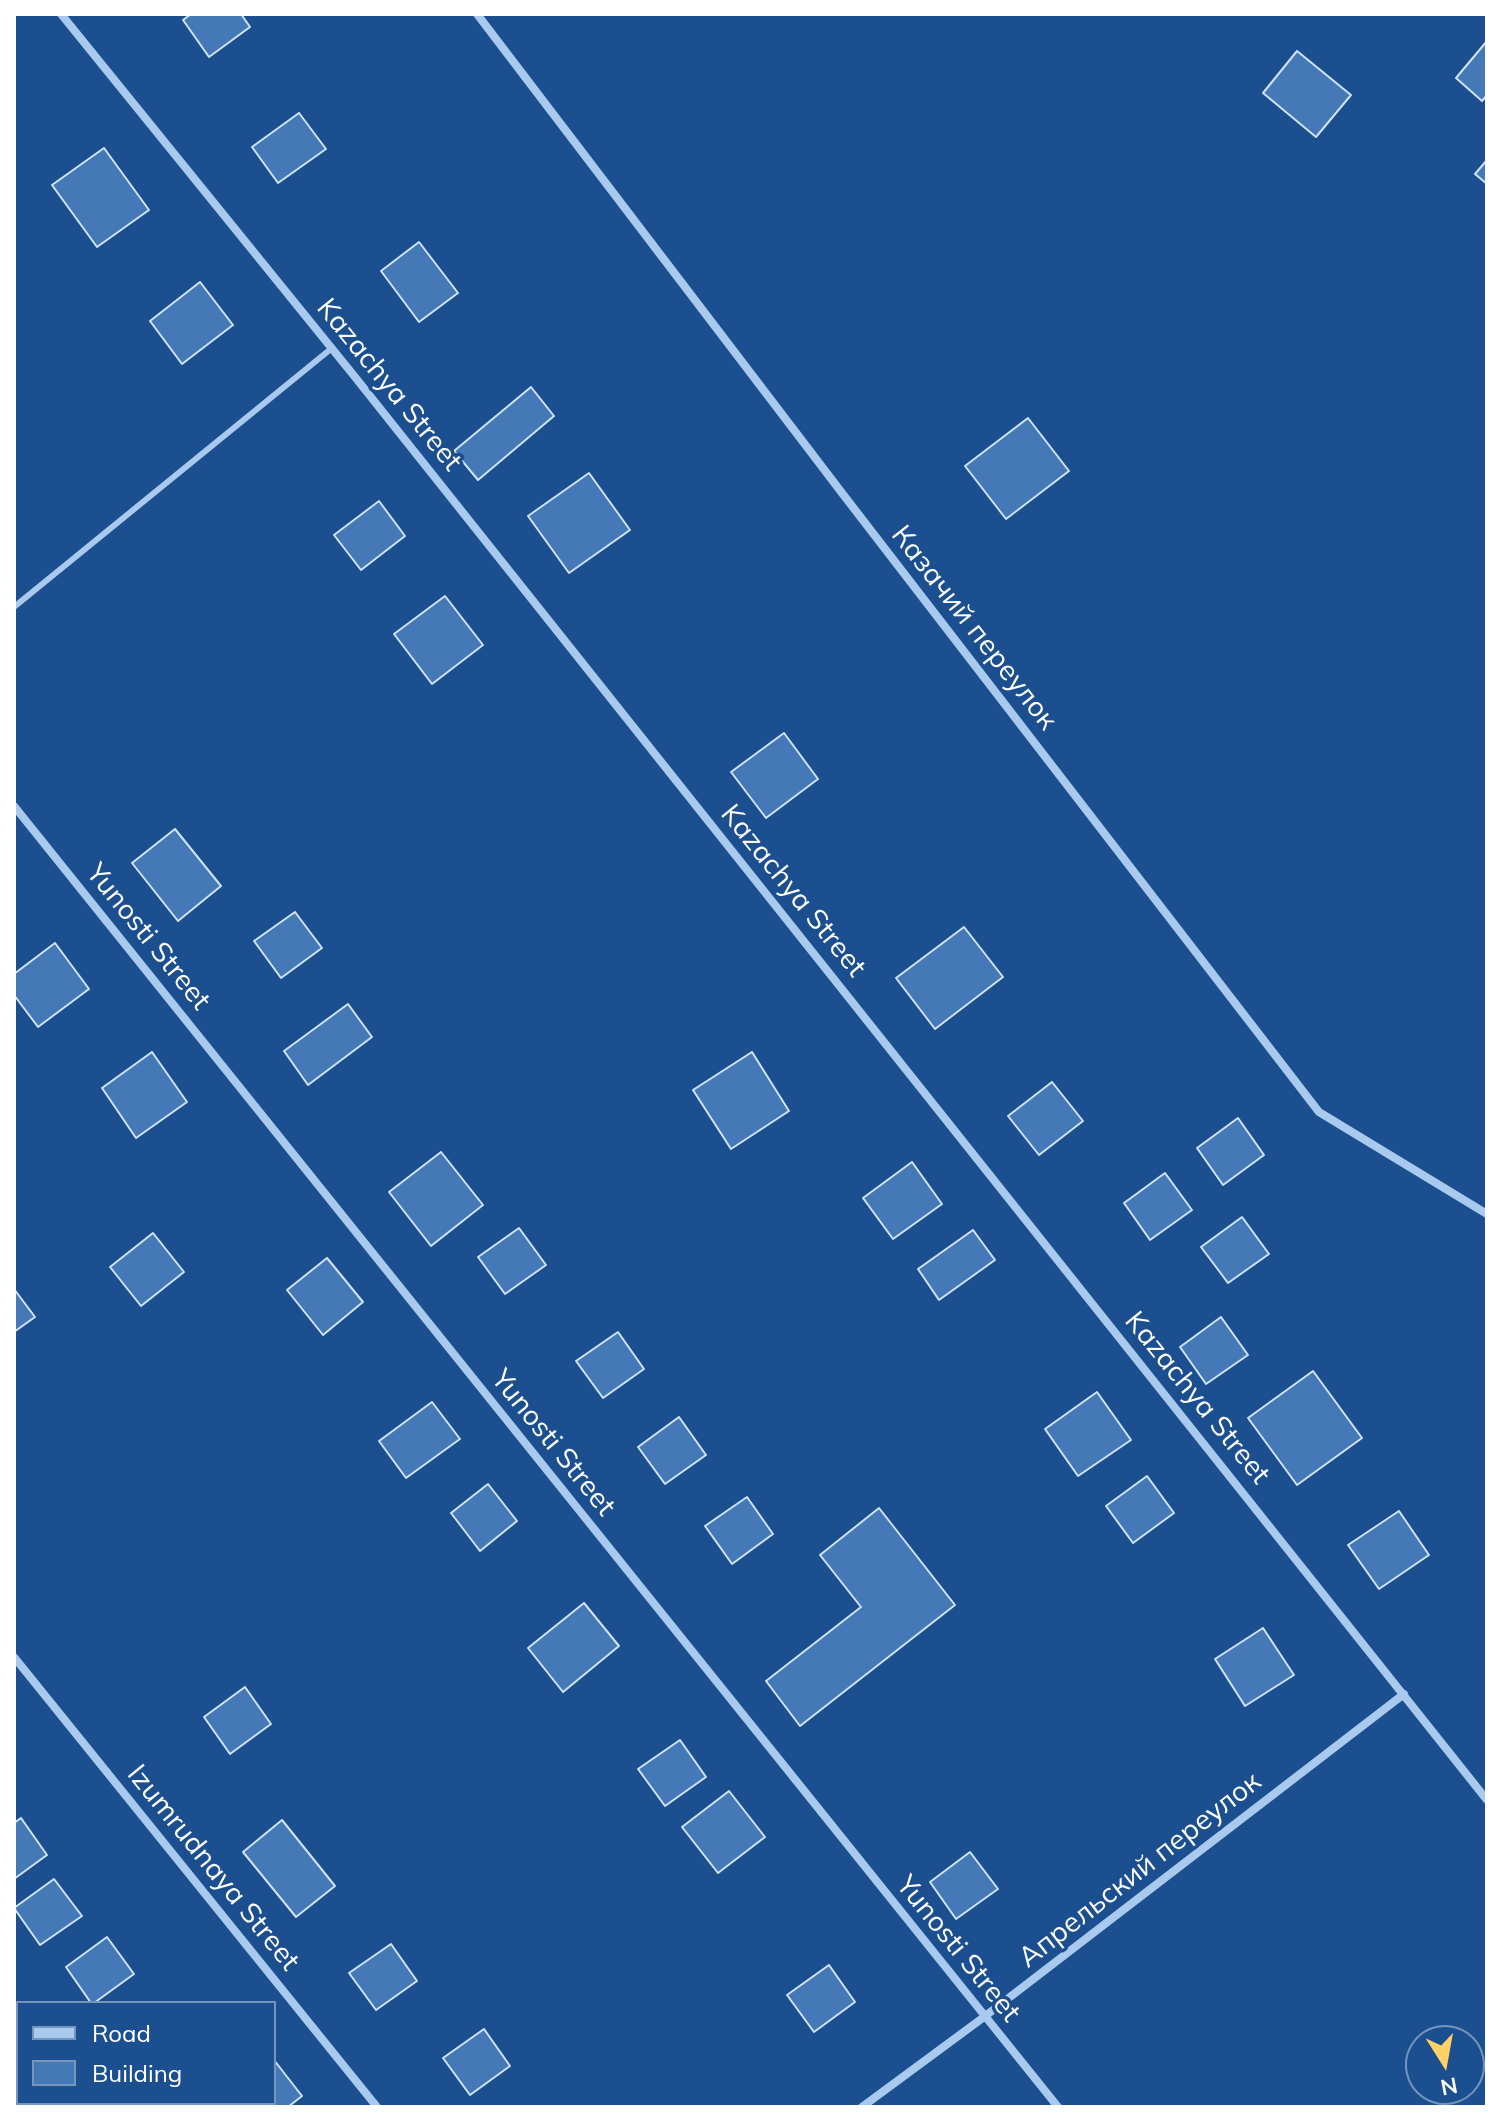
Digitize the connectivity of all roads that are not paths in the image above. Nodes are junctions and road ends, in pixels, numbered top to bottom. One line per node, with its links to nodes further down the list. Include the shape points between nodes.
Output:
1 (61, 14): 3 (street, Kazachya Street)
2 (477, 14): 6 (street, Казачий переулок, via 1319,1112)
3 (332, 348): 4 (lane); 8 (street, Kazachya Street)
4 (14, 607)
5 (14, 806): 10 (street, Yunosti Street)
6 (1487, 1214)
7 (14, 1657): 11 (street, Izumrudnaya Street)
8 (1404, 1694): 9 (street, Kazachya Street); 10 (street, Апрельский переулок)
9 (1487, 1800)
10 (984, 2017): 12 (street, Апрельский переулок); 13 (street, Yunosti Street)
11 (377, 2107)
12 (862, 2107)
13 (1058, 2107)

